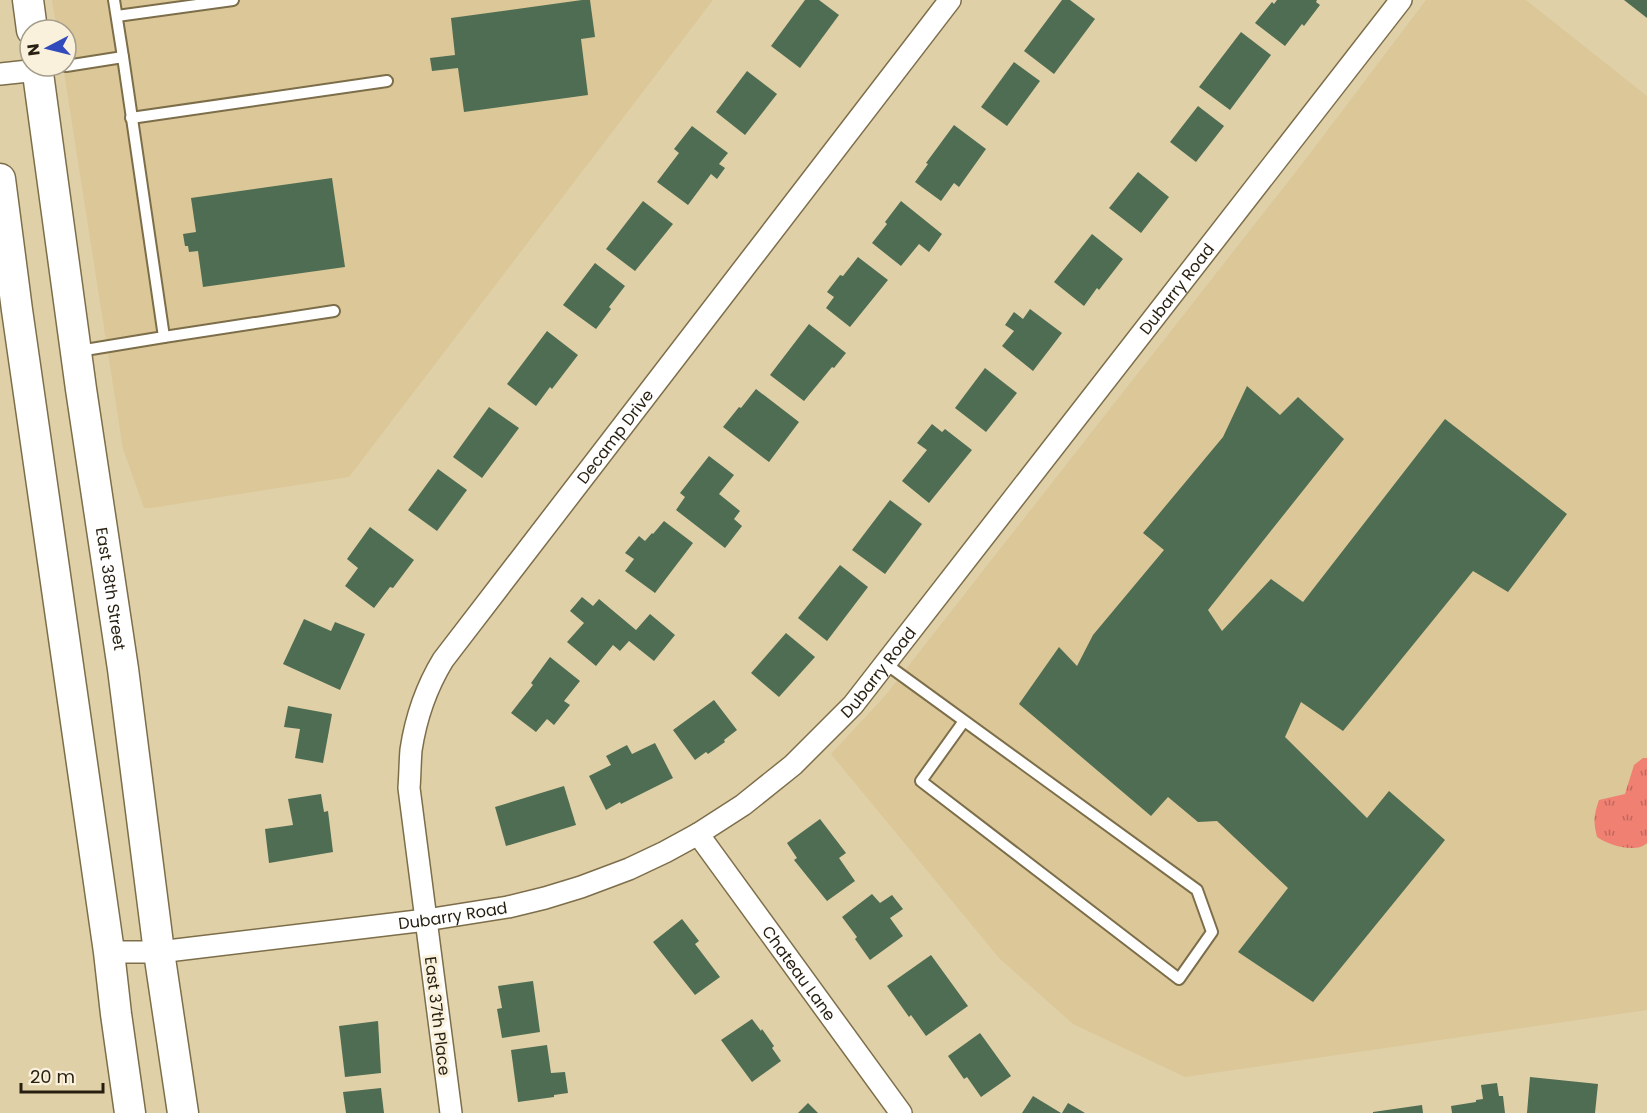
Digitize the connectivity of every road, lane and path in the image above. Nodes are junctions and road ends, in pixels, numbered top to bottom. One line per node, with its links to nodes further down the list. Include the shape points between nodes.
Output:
1 (28, 0): 7 (main road)
2 (114, 0): 6 (lane)
3 (233, 0): 6 (lane)
4 (950, 0): 22 (street, Decamp Drive, via 436,672 419,710 409,788)
5 (1401, 0): 19 (street, Dubarry Road)
6 (117, 16): 8 (lane)
7 (30, 18)
8 (123, 57): 9 (lane); 14 (lane)
9 (78, 63)
10 (18, 72): 11 (street)
11 (0, 74)
12 (52, 78): 18 (main road, East 38th Street)
13 (387, 81): 14 (lane)
14 (131, 118): 17 (lane)
15 (0, 179): 23 (main road)
16 (334, 311): 17 (lane)
17 (164, 337): 18 (lane)
18 (76, 352): 24 (main road, East 38th Street, via 123,669)
19 (886, 664): 20 (lane); 21 (street, Dubarry Road, via 853,705 793,765)
20 (963, 721): 20 (lane, via 1197,891 1212,932 1179,979 921,781)
21 (698, 834): 22 (street, Dubarry Road, via 629,869 572,890 508,907); 28 (street, Chateau Lane)
22 (426, 920): 24 (street, Dubarry Road); 27 (street, East 37th Place)
23 (110, 952): 24 (street, Dubarry Road); 25 (main road)
24 (159, 952): 26 (main road, East 38th Street)
25 (130, 1113)
26 (183, 1113)
27 (451, 1113)
28 (900, 1113)

